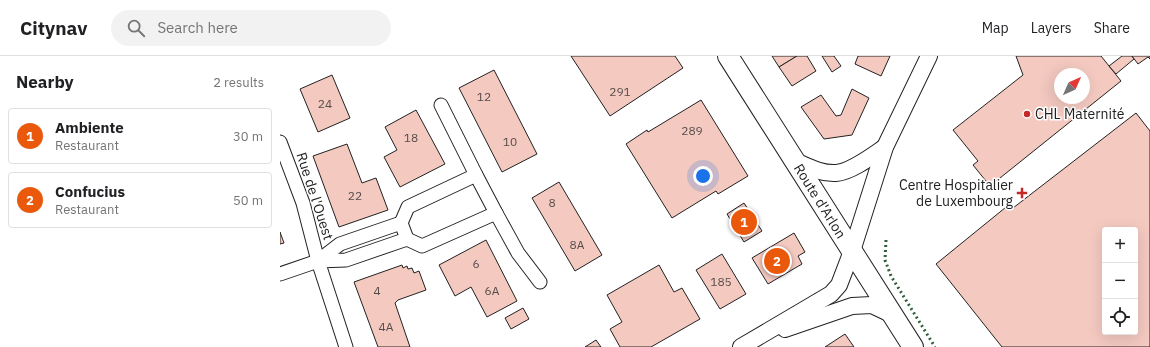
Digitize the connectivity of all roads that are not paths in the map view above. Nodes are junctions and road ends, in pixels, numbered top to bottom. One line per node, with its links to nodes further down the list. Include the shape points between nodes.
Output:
1 (728, 56): 6 (main road, Route d'Arlon)
2 (929, 56): 5 (street)
3 (441, 106): 7 (street)
4 (280, 142): 12 (street, Rue de l'Ouest, via 303,203)
5 (885, 147): 6 (street, via 850,169 836,173 817,170); 11 (street)
6 (795, 161): 11 (main road, Route d'Arlon)
7 (476, 175): 8 (street); 9 (street, via 408,207)
8 (496, 213): 10 (street, via 422,246); 14 (street, via 518,253)
9 (400, 223): 10 (street); 12 (street, Rue de l'Ouest, via 340,244)
10 (407, 239): 12 (street, Rue de l'Ouest, via 346,260)
11 (852, 251): 15 (main road, Route d'Arlon); 16 (street, via 838,285 831,294)
12 (318, 261): 13 (street); 17 (street, Rue de l'Ouest)
13 (280, 274)
14 (540, 282)
15 (893, 315): 16 (street, via 872,305 852,306); 18 (main road, Route d'Arlon)
16 (746, 344)
17 (346, 347)
18 (913, 347)

